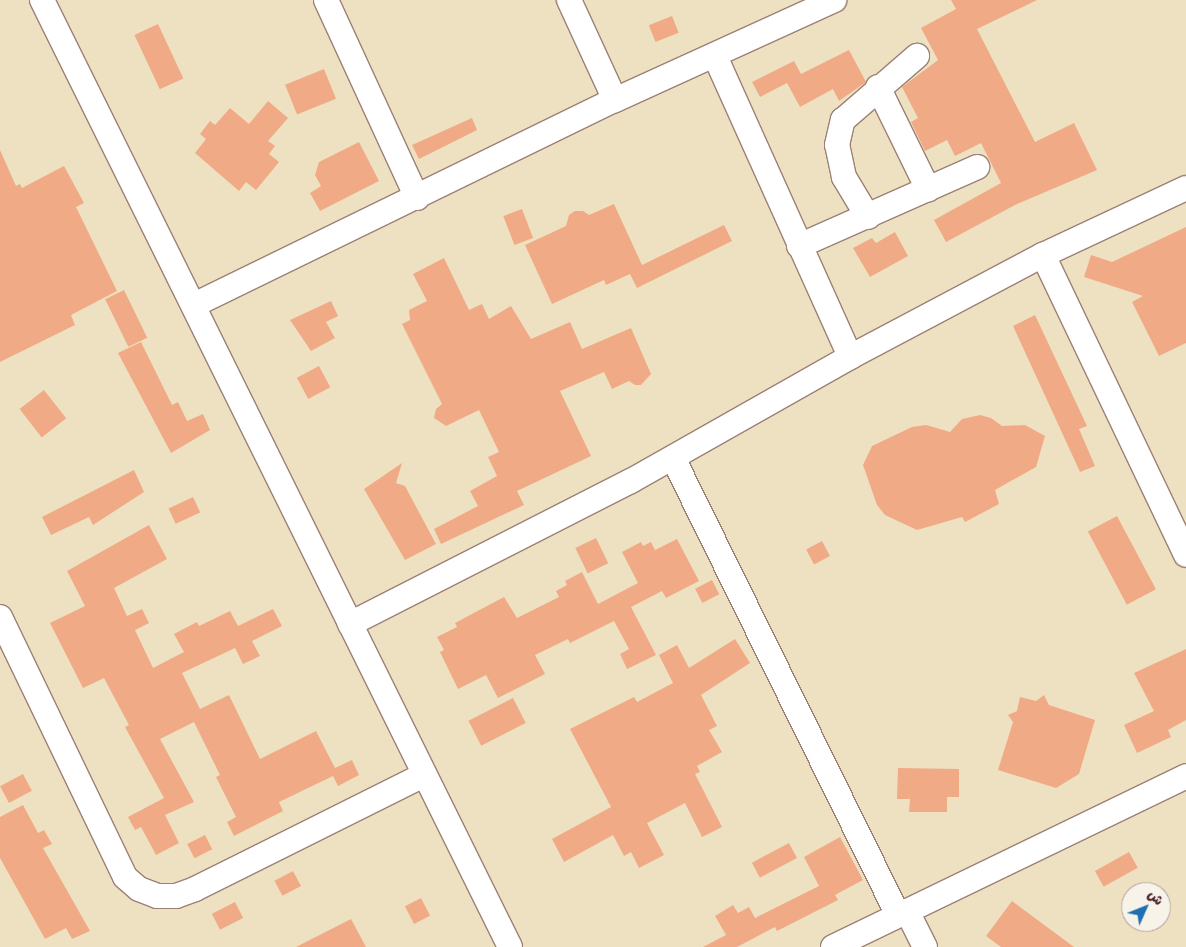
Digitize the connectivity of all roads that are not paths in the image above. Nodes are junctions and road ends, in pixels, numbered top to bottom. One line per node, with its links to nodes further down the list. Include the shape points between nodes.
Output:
1 (42, 0): 16 (street)
2 (326, 0): 12 (street)
3 (569, 0): 8 (street)
4 (834, 0): 5 (street)
5 (714, 56): 8 (street); 14 (street)
6 (917, 56): 7 (street)
7 (878, 87): 11 (street); 13 (street, via 843,120 838,145 844,177)
8 (615, 100): 12 (street)
9 (977, 167): 11 (street)
10 (1186, 188): 15 (street)
11 (928, 189): 13 (street)
12 (417, 198): 16 (street)
13 (868, 217): 14 (street)
14 (799, 246): 17 (street)
15 (1043, 256): 17 (street); 19 (street)
16 (194, 305): 21 (street)
17 (850, 357): 18 (street)
18 (673, 458): 21 (street); 24 (street)
19 (1186, 555)
20 (0, 617): 22 (street, via 125,877 139,889 156,896 176,896 194,889)
21 (350, 624): 22 (street)
22 (424, 775): 25 (street)
23 (1186, 776): 24 (street)
24 (902, 913): 26 (street); 27 (street)
25 (510, 947)
26 (833, 947)
27 (925, 947)

